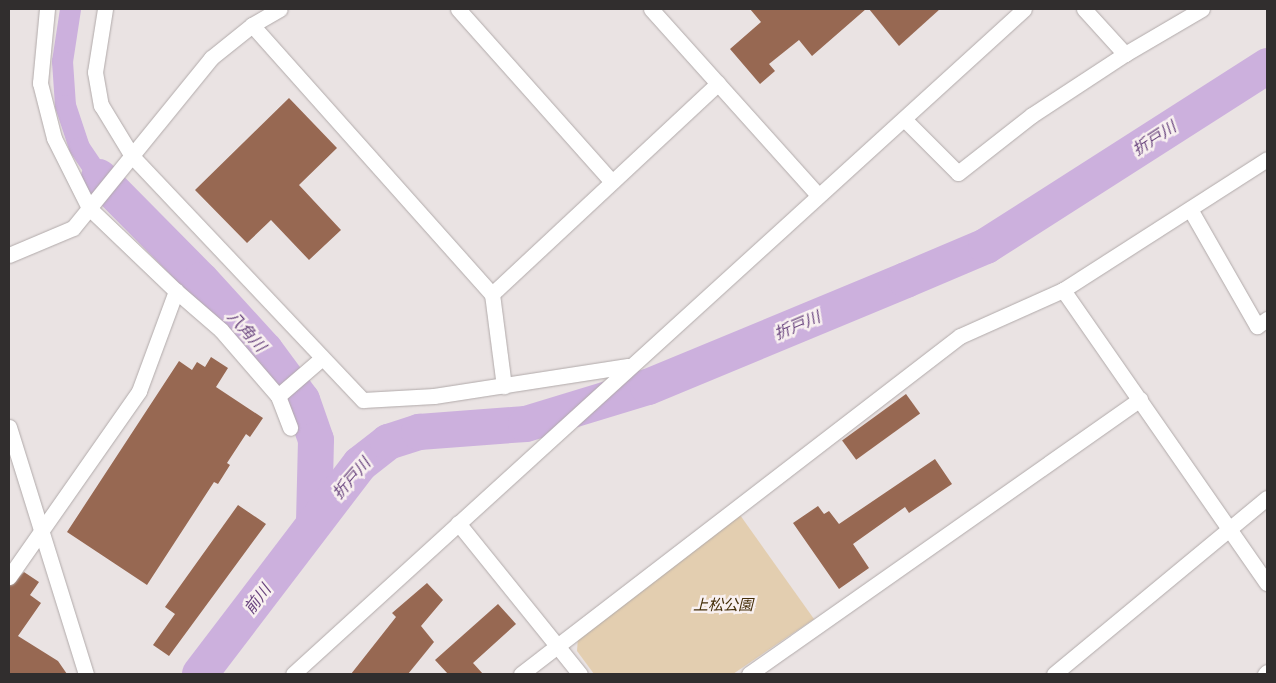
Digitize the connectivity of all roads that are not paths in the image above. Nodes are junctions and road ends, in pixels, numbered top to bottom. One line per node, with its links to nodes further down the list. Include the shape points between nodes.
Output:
1 (47, 9): 17 (street, via 40,83 54,138)
2 (105, 9): 14 (street, via 95,72 101,105)
3 (280, 9): 9 (street)
4 (458, 9): 15 (street)
5 (651, 9): 11 (street)
6 (1024, 9): 12 (street)
7 (1084, 9): 10 (street)
8 (1202, 9): 10 (street)
9 (252, 25): 14 (street, via 211,58); 22 (street)
10 (1124, 54): 12 (street, via 1032,115 958,173)
11 (718, 83): 15 (street); 16 (street)
12 (904, 119): 16 (street)
13 (1267, 159): 18 (street)
14 (128, 161): 17 (street); 24 (street)
15 (611, 181): 22 (street)
16 (818, 195): 25 (street)
17 (90, 207): 19 (street, via 73,228); 21 (street)
18 (1190, 210): 20 (street); 23 (street, via 1257,326)
19 (9, 255)
20 (1063, 290): 28 (street); 37 (street, via 960,336)
21 (176, 291): 27 (street, via 221,330); 34 (street, via 139,391)
22 (492, 294): 26 (street)
23 (1267, 319)
24 (322, 358): 26 (street, via 363,400); 27 (street)
25 (627, 366): 26 (street); 32 (street)
26 (504, 386)
27 (279, 396): 30 (street)
28 (1140, 399): 33 (street); 42 (street)
29 (9, 427): 34 (street)
30 (290, 428)
31 (1267, 498): 33 (street)
32 (458, 523): 37 (street); 39 (street)
33 (1230, 530): 36 (street); 43 (street)
34 (42, 532): 35 (street); 38 (street)
35 (9, 578)
36 (1267, 583)
37 (556, 645): 40 (street); 41 (street)
38 (86, 674)
39 (293, 674)
40 (521, 674)
41 (580, 674)
42 (749, 674)
43 (1054, 674)

